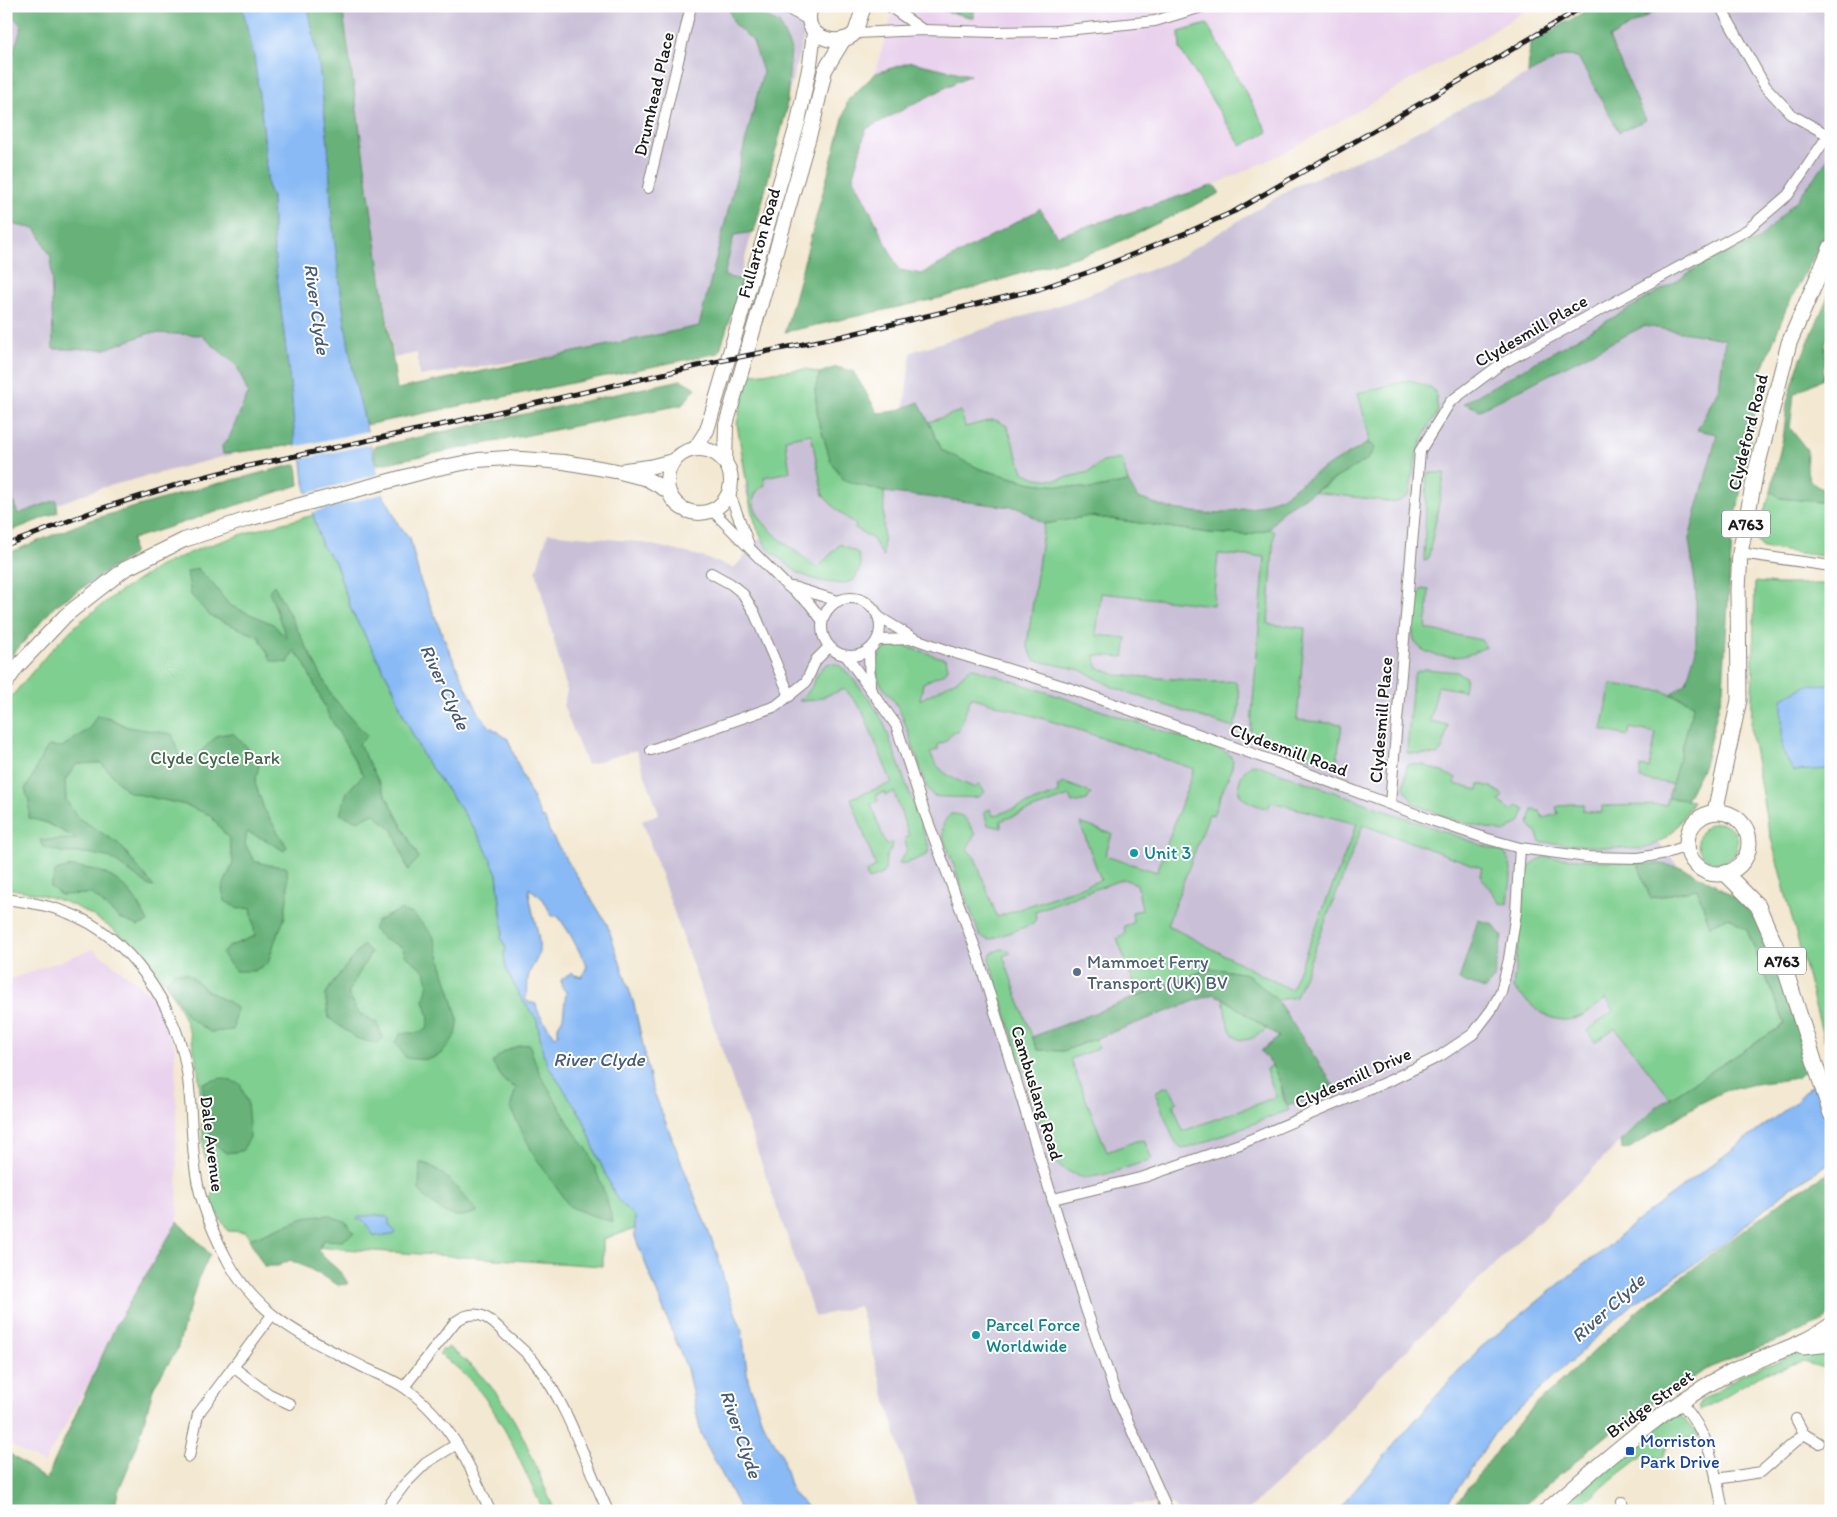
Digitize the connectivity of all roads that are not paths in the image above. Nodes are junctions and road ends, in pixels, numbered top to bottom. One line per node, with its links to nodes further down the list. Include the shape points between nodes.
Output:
1 (691, 6): 11 (street, Drumhead Place)
2 (782, 6): 7 (street)
3 (864, 6): 9 (street, Fullarton Road)
4 (889, 6): 8 (street)
5 (1205, 6): 8 (street, via 1155,21 1057,32)
6 (1720, 6): 10 (street, via 1765,86 1792,115)
7 (811, 19): 9 (street, via 827,40); 13 (street, Fullarton Road, via 810,64 798,122 707,430)
8 (923, 30): 9 (street)
9 (850, 36): 15 (street, Fullarton Road, via 825,70 814,119 726,425)
10 (1829, 133): 37 (street, Clydesmill Place, via 1788,195 1747,230 1501,364 1450,402 1420,451)
11 (648, 188)
12 (1831, 247): 21 (main road, Clydeford Road / A763, via 1789,343 1756,471)
13 (695, 449): 14 (street); 15 (street, via 712,451)
14 (673, 461): 16 (street); 17 (street, via 666,481)
15 (726, 463): 18 (street, via 730,472)
16 (616, 470): 17 (street); 33 (street, via 564,462 508,458 478,460 248,519 184,540 125,569 66,614)
17 (668, 491): 19 (street, via 683,509 702,513)
18 (729, 492): 19 (street, via 725,500); 20 (street)
19 (712, 510): 20 (street)
20 (751, 551): 24 (street)
21 (1740, 553): 22 (street); 38 (main road, Clydeford Road / A763, via 1739,700)
22 (1831, 566)
23 (711, 573): 35 (street, via 743,594)
24 (785, 584): 25 (street); 27 (street, via 809,602)
25 (838, 601): 26 (street, via 846,598 863,600 870,604); 27 (street, via 825,612)
26 (879, 618): 28 (street, Clydesmill Road); 29 (street)
27 (822, 620): 30 (street, via 824,639)
28 (915, 639): 29 (street, Clydesmill Road); 37 (street, Clydesmill Road, via 1066,687)
29 (878, 640): 31 (street)
30 (829, 647): 32 (street); 35 (street, via 816,660 806,682)
31 (869, 650): 32 (street); 34 (street)
32 (847, 656): 34 (street, Cambuslang Road)
33 (6, 683)
34 (870, 687): 44 (street, Cambuslang Road, via 896,725 976,953)
35 (790, 696): 36 (street, via 776,706)
36 (651, 750)
37 (1390, 804): 40 (street, Clydesmill Road)
38 (1715, 812): 39 (main road, via 1706,814 1691,827); 41 (main road, via 1730,815 1742,824 1749,843 1742,862)
39 (1687, 846): 40 (street, Clydesmill Road, via 1639,858 1587,857); 41 (main road, via 1690,856 1704,871)
40 (1520, 848): 44 (street, Clydesmill Drive, via 1515,921 1501,992 1473,1034 1440,1056 1391,1080 1240,1144 1144,1177)
41 (1725, 873): 43 (main road, A763, via 1758,906 1783,964)
42 (6, 899): 45 (street, Dale Avenue, via 69,913 126,952 144,972 177,1031 187,1071 198,1185 208,1219 230,1265 255,1300)
43 (1831, 1114)
44 (1053, 1199): 62 (street, Cambuslang Road, via 1116,1395)
45 (272, 1315): 49 (street); 50 (street, Dale Avenue, via 296,1332)
46 (1831, 1325): 48 (main road, Bridge Street)
47 (1831, 1344): 48 (main road, Bridge Street)
48 (1789, 1349): 51 (main road, Bridge Street, via 1725,1375)
49 (233, 1367): 52 (street, via 269,1394); 57 (street, via 198,1414)
50 (404, 1387): 56 (street, Dale Avenue, via 440,1419); 61 (street, via 455,1322 470,1314 491,1320 536,1363 557,1397)
51 (1681, 1403): 58 (street, via 1698,1425 1710,1450); 63 (main road, Bridge Street, via 1644,1427)
52 (290, 1404)
53 (1796, 1418): 54 (street)
54 (1804, 1434): 55 (street); 58 (street, via 1762,1472)
55 (1819, 1442)
56 (457, 1444): 59 (street, via 426,1463); 60 (street, Dale Avenue)
57 (189, 1457)
58 (1716, 1479): 64 (street)
59 (385, 1511)
60 (490, 1511)
61 (608, 1511)
62 (1168, 1511)
63 (1546, 1511)
64 (1722, 1511)

